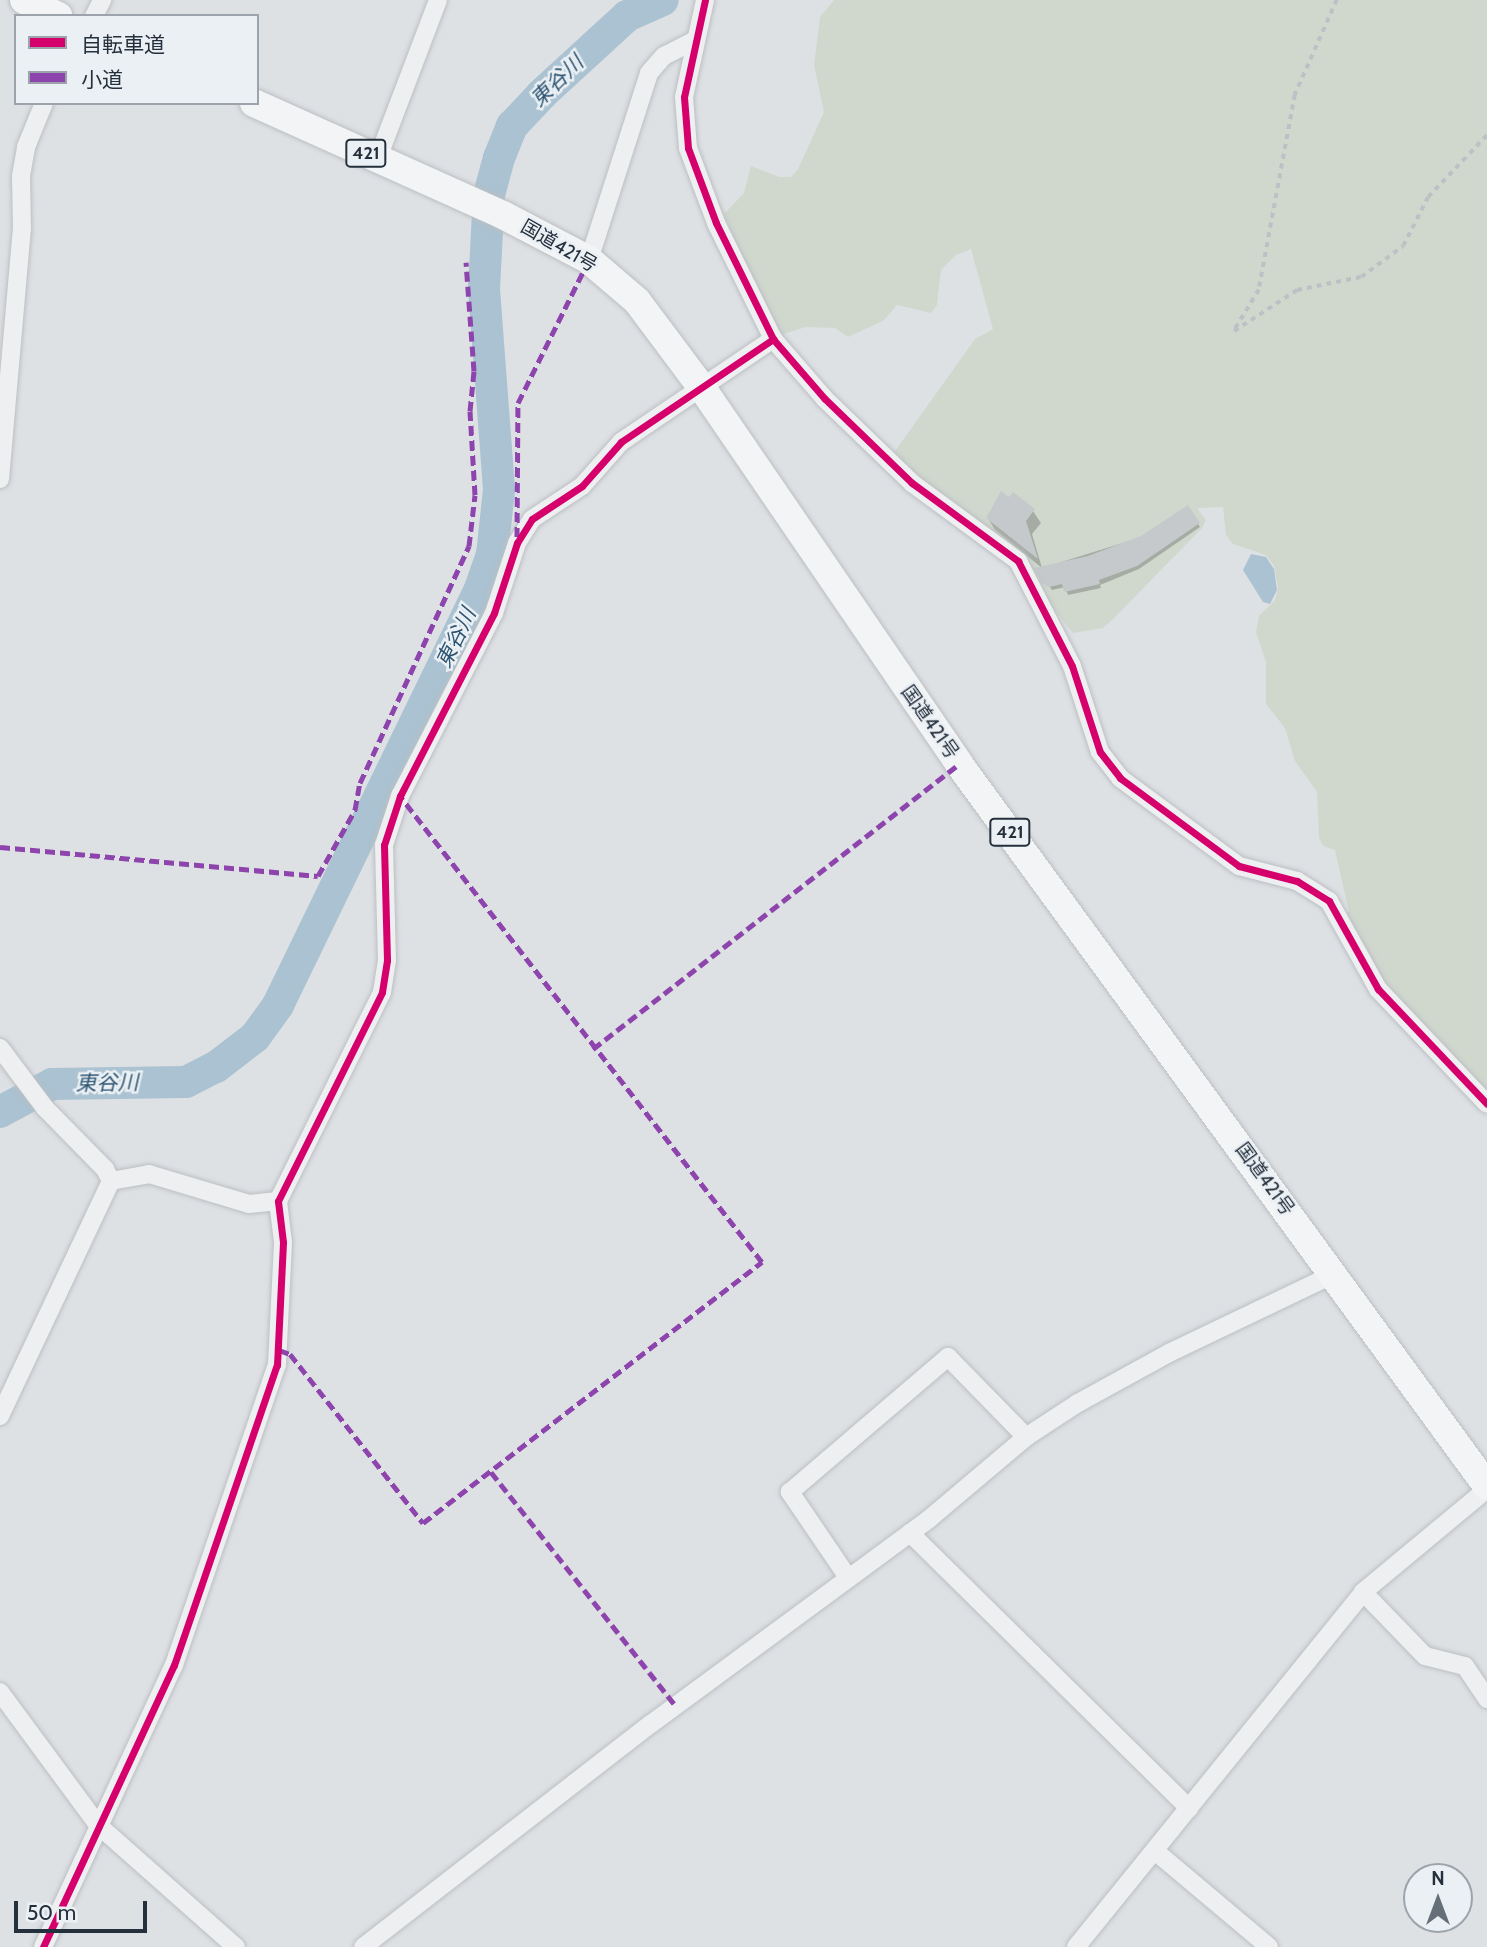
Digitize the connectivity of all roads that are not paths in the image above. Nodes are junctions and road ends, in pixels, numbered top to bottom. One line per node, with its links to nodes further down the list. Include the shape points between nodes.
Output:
1 (24, 0): 4 (highway)
2 (438, 0): 8 (street)
3 (704, 3): 5 (street)
4 (54, 14)
5 (693, 41): 9 (street, via 664,56 649,74); 10 (street, via 684,97 688,148 716,223)
6 (43, 105): 12 (street, via 26,147 21,176 22,229)
7 (259, 105): 8 (highway, 国道421号 / 421)
8 (378, 158): 9 (highway, 国道421号 / 421)
9 (589, 260): 11 (highway, 国道421号 / 421, via 637,301)
10 (773, 338): 11 (street); 14 (street, via 825,399 912,483 1018,561 1072,666 1100,752 1120,778 1239,866 1297,881 1329,901 1378,989)
11 (702, 388): 16 (street, via 621,442 582,486 532,519 517,543 494,613 400,796 384,845 387,960 382,992); 17 (highway, 国道421号 / 421, via 959,764)
12 (0, 479)
13 (0, 1048): 15 (street, via 45,1108 105,1169)
14 (1487, 1104)
15 (111, 1181): 16 (street, via 149,1174 249,1204); 18 (street)
16 (278, 1201): 27 (street, via 284,1242 277,1365 194,1615)
17 (1334, 1275): 19 (street, via 1170,1353); 20 (highway, 国道421号 / 421)
18 (0, 1416)
19 (1026, 1437): 21 (street); 22 (street, via 948,1357 790,1492)
20 (1487, 1488): 23 (street)
21 (910, 1533): 22 (street); 26 (street)
22 (847, 1576): 31 (street)
23 (1363, 1592): 25 (street, via 1425,1656 1465,1666); 26 (street)
24 (0, 1692): 27 (street)
25 (1487, 1699)
26 (1189, 1808): 28 (street)
27 (98, 1825): 29 (street); 30 (street)
28 (1155, 1851): 32 (street); 33 (street)
29 (43, 1947)
30 (236, 1947)
31 (363, 1947)
32 (1076, 1947)
33 (1269, 1947)

